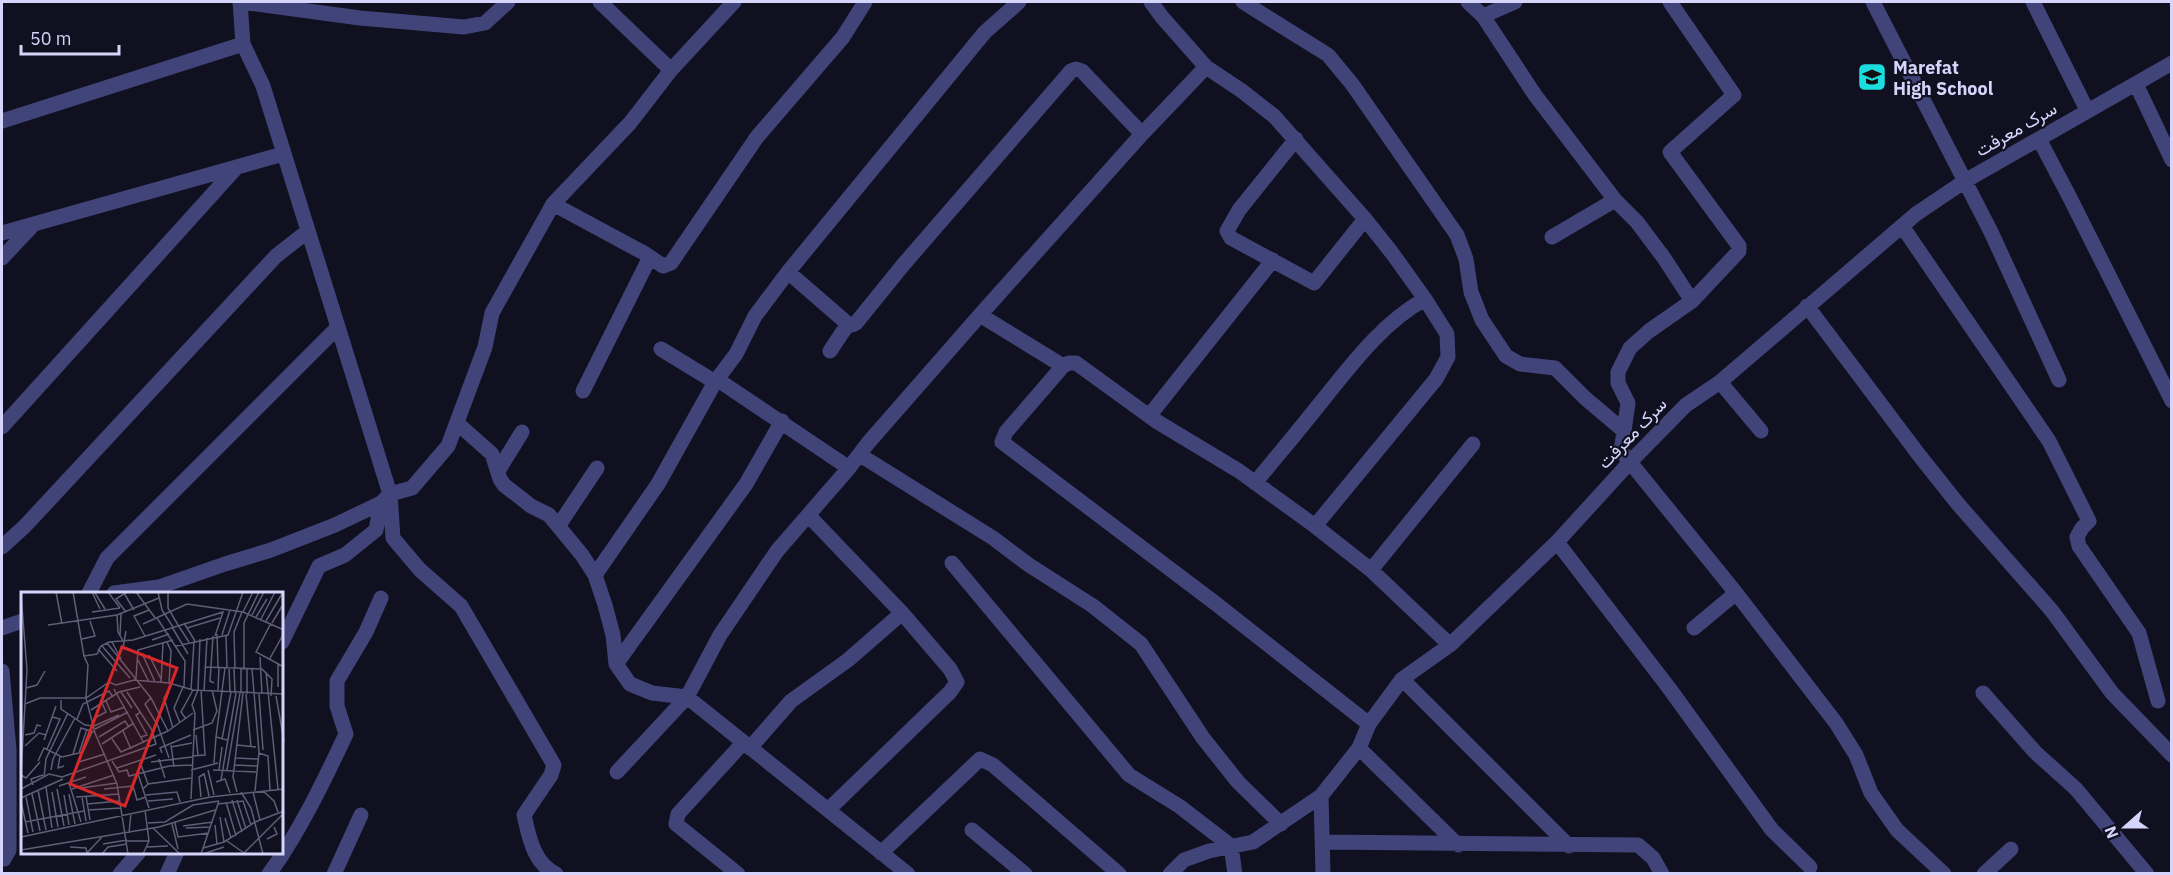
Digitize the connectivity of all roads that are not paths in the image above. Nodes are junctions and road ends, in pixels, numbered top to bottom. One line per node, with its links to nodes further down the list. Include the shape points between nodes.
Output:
1 (241, 2): 2 (street, via 464,27 485,23); 15 (street)
2 (508, 2)
3 (600, 2): 18 (street)
4 (734, 2): 18 (street)
5 (865, 2): 37 (street, via 843,37 757,137 671,263 663,266)
6 (1019, 2): 40 (street, via 985,32)
7 (1151, 2): 17 (street)
8 (1243, 2): 59 (street, via 1328,55 1352,84 1457,235 1482,320 1506,356 1520,364 1555,368)
9 (1468, 2): 14 (street)
10 (1515, 2): 14 (street)
11 (1670, 2): 42 (street, via 1734,95 1670,152 1739,246 1739,251)
12 (1873, 2): 28 (street)
13 (2033, 2): 20 (street)
14 (1483, 16): 29 (street, via 1535,95)
15 (243, 44): 21 (street); 25 (street, via 263,86)
16 (2172, 63): 19 (street, سرک معرفت)
17 (1206, 67): 22 (street); 23 (street, via 1274,116)
18 (671, 70): 30 (street, via 630,123)
19 (2136, 84): 20 (street, سرک معرفت); 26 (street)
20 (2087, 110): 24 (street, سرک معرفت)
21 (2, 121)
22 (1142, 134): 44 (street); 45 (street, via 1082,71 1071,71 856,323)
23 (1296, 139): 31 (street); 39 (street, via 1227,231 1231,238)
24 (2039, 140): 28 (street, سرک معرفت); 54 (street)
25 (283, 154): 27 (street); 34 (street)
26 (2172, 160)
27 (237, 167): 32 (street); 58 (street)
28 (1965, 181): 33 (street, سرک معرفت); 50 (street)
29 (1616, 200): 36 (street); 42 (street, via 1644,231)
30 (553, 204): 37 (street); 57 (street, via 492,313 485,346)
31 (1365, 219): 39 (street, via 1314,283); 41 (street)
32 (33, 225): 35 (street); 38 (street)
33 (1902, 226): 43 (street, سرک معرفت); 93 (street, via 2049,441 2090,522 2082,528 2079,546 2139,633)
34 (308, 231): 46 (street); 74 (street, via 276,256)
35 (2, 233)
36 (1552, 237)
37 (650, 257): 53 (street)
38 (2, 258)
39 (1273, 260): 55 (street)
40 (788, 272): 45 (street); 51 (street, via 755,316)
41 (1425, 299): 68 (street, via 1407,309 1352,364); 72 (street, via 1447,334 1448,357 1436,379)
42 (1692, 301): 59 (street, via 1630,348 1618,372 1618,383 1628,403)
43 (1807, 306): 52 (street, سرک معرفت); 97 (street, via 1958,504 2052,611 2112,693)
44 (980, 315): 49 (street); 63 (street)
45 (848, 324): 48 (street)
46 (338, 327): 69 (street); 78 (street, via 107,558)
47 (662, 349): 51 (street)
48 (830, 351)
49 (1063, 366): 55 (street, via 1076,363); 94 (street, via 1006,432 1002,442)
50 (2059, 380)
51 (717, 381): 56 (street); 77 (street, via 658,484)
52 (1720, 382): 60 (street); 64 (street, سرک معرفت, via 1686,405)
53 (584, 391)
54 (2172, 401)
55 (1149, 416): 68 (street)
56 (782, 421): 66 (street); 88 (street, via 746,484)
57 (457, 423): 67 (street, via 492,454); 69 (street, via 448,446 412,488)
58 (2, 427)
59 (1624, 431): 64 (street, via 1621,451)
60 (1761, 431)
61 (522, 432): 67 (street)
62 (1473, 444): 76 (street)
63 (860, 455): 66 (street); 102 (street, via 993,538 1094,606 1141,644 1203,738 1238,782)
64 (1630, 462): 73 (street, سرک معرفت); 80 (street)
65 (597, 468): 71 (street)
66 (849, 468): 70 (street)
67 (498, 471): 71 (street, via 504,485)
68 (1255, 483): 72 (street)
69 (385, 498): 79 (street, via 335,525 271,550 159,587); 86 (street, via 376,530 345,555 319,566); 121 (street, via 393,538 420,570 460,606 554,765 524,814 532,848)
70 (809, 516): 82 (street); 92 (street, via 751,588 720,635)
71 (559, 525): 77 (street)
72 (1315, 526): 76 (street)
73 (1557, 542): 87 (street, سرک معرفت); 116 (street, via 1772,830)
74 (2, 548)
75 (952, 563): 106 (street, via 1129,775 1179,806)
76 (1371, 570): 87 (street)
77 (595, 575): 88 (street, via 613,635)
78 (90, 592)
79 (122, 592)
80 (1736, 593): 85 (street); 130 (street, via 1836,723 1856,754 1870,793 1897,830)
81 (381, 598): 109 (street, via 337,681 337,706 346,734)
82 (902, 613): 95 (street, via 849,660 791,701); 100 (street, via 957,682)
83 (21, 621): 84 (street)
84 (2, 628)
85 (1694, 628)
86 (284, 638)
87 (1450, 645): 90 (street, سرک معرفت)
88 (616, 664): 92 (street, via 630,684 652,693)
89 (2, 671): 114 (street, via 9,750 9,850)
90 (1402, 679): 94 (street, سرک معرفت); 107 (street)
91 (1983, 693): 132 (street, via 2035,752 2076,789)
92 (687, 698): 95 (street); 98 (street)
93 (2158, 700)
94 (1369, 724): 96 (street, سرک معرفت)
95 (746, 745): 100 (street); 122 (street, via 676,820 676,824)
96 (1359, 748): 99 (street, سرک معرفت); 105 (street)
97 (2172, 755)
98 (617, 772)
99 (1321, 796): 102 (street, سرک معرفت); 104 (street)
100 (829, 809): 110 (street)
101 (361, 815): 120 (street)
102 (1281, 824): 106 (street, سرک معرفت, via 1253,842)
103 (972, 830): 124 (street)
104 (1323, 842): 105 (street); 128 (street)
105 (1458, 845): 107 (street)
106 (1231, 846): 115 (street, سرک معرفت, via 1209,851); 127 (street)
107 (1569, 846): 129 (street, via 1638,845)
108 (2011, 849): 131 (street)
109 (284, 852)
110 (881, 853): 123 (street); 125 (street, via 980,759 993,765)
111 (137, 854): 117 (street)
112 (176, 854): 118 (street)
113 (283, 854): 119 (street)
114 (2, 859)
115 (1183, 867): 126 (street, سرک معرفت)
116 (1810, 867)
117 (120, 873)
118 (167, 873)
119 (269, 873)
120 (334, 873)
121 (556, 873)
122 (738, 873)
123 (908, 873)
124 (1025, 873)
125 (1119, 873)
126 (1170, 873)
127 (1235, 873)
128 (1323, 873)
129 (1662, 873)
130 (1944, 873)
131 (1984, 873)
132 (2146, 873)

